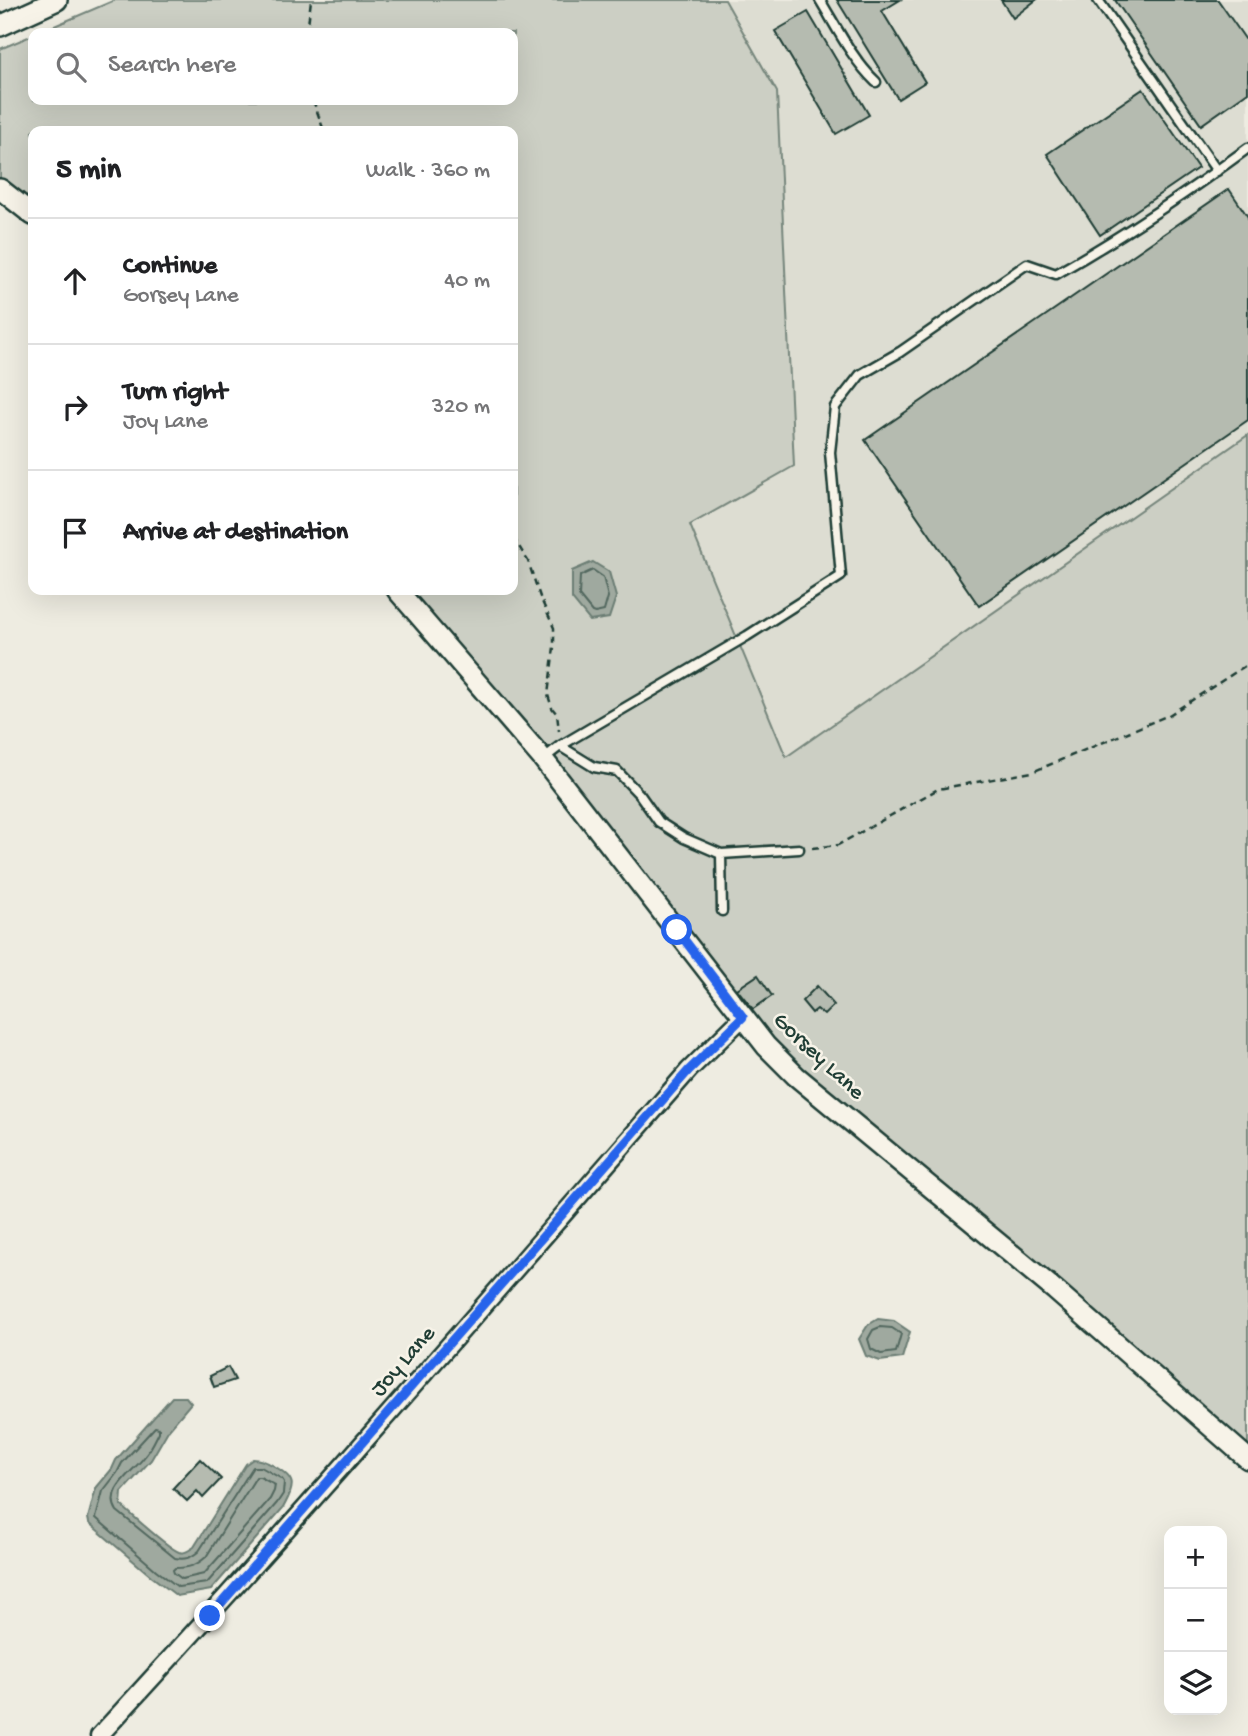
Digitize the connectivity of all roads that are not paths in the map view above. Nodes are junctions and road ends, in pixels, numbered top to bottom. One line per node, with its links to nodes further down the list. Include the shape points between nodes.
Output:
1 (57, 0): 4 (street)
2 (820, 0): 5 (lane, via 845,43)
3 (1098, 0): 7 (lane)
4 (0, 26)
5 (876, 82)
6 (1248, 148): 7 (lane)
7 (1217, 171): 11 (lane, via 1056,274 1027,264 860,376 835,407 830,452 841,576)
8 (0, 189): 9 (street)
9 (28, 211)
10 (401, 595): 12 (street, Gorsey Lane)
11 (560, 746): 12 (lane); 14 (lane, via 594,767 617,771 659,822)
12 (543, 759): 16 (street, Gorsey Lane)
13 (799, 849): 14 (lane)
14 (721, 854): 15 (lane)
15 (722, 911)
16 (743, 1017): 17 (street, Gorsey Lane, via 796,1076 1055,1290); 18 (street, Joy Lane, via 680,1081 228,1596)
17 (1248, 1459)
18 (99, 1736)

